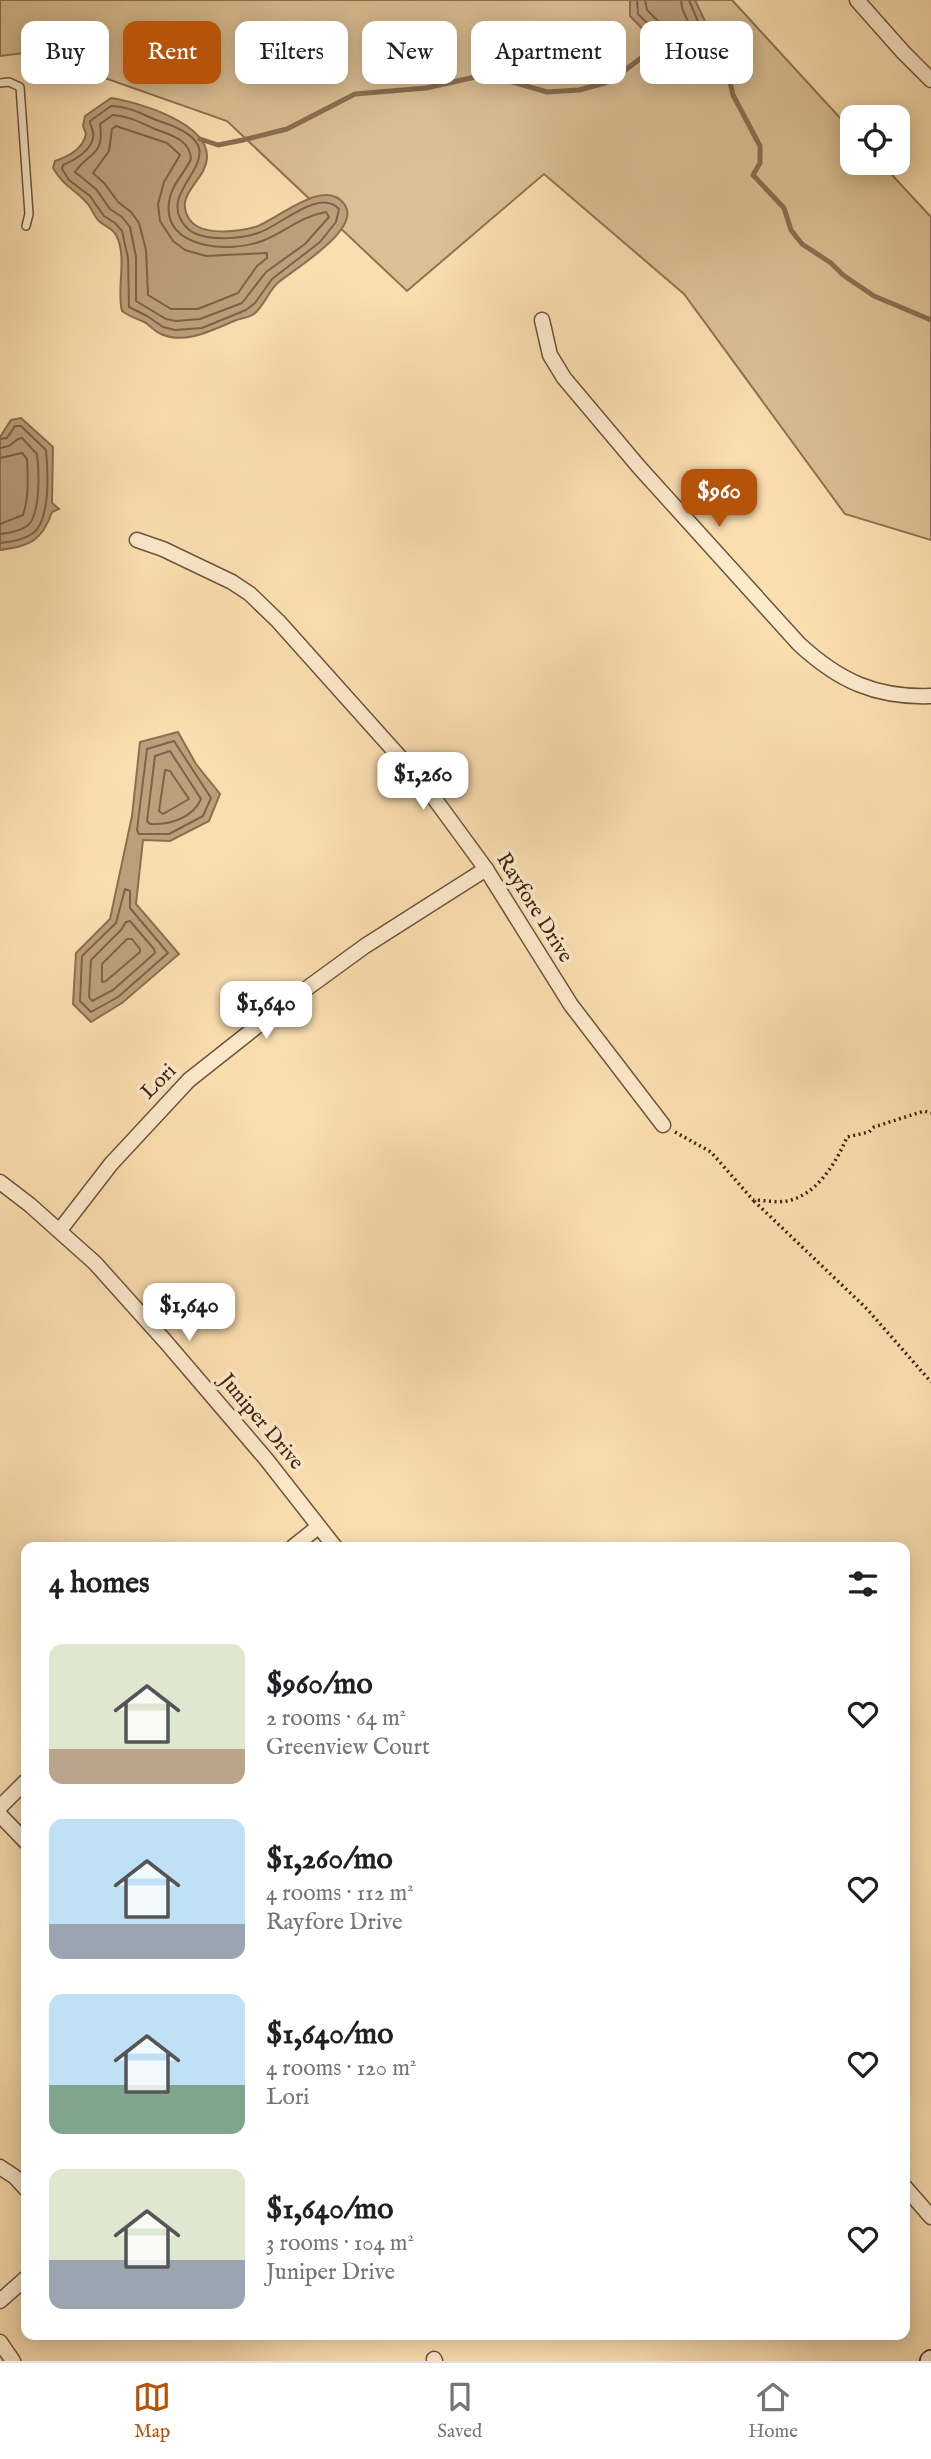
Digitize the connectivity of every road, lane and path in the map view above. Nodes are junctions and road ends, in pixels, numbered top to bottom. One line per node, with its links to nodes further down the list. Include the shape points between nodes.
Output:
1 (857, 0): 2 (street)
2 (931, 80)
3 (0, 83): 4 (lane, via 20,88 29,214)
4 (26, 226)
5 (542, 320): 7 (street, via 550,355 564,378 799,644 820,664 878,693)
6 (137, 540): 8 (street, Rayfore Drive, via 232,582 260,603 424,783)
7 (931, 696)
8 (486, 869): 10 (street, Rayfore Drive, via 570,1005); 13 (street, Lori, via 365,946 188,1080 111,1164)
9 (931, 1112): 12 (path, via 847,1137 831,1170 810,1190 787,1201)
10 (663, 1125): 12 (path, via 711,1152)
11 (0, 1182): 13 (street, Juniper Drive)
12 (752, 1200): 14 (path, via 867,1309)
13 (60, 1230): 15 (street, Juniper Drive, via 165,1341)
14 (931, 1382)
15 (318, 1527): 16 (street); 17 (street, Juniper Drive)
16 (299, 1542)
17 (331, 1542)
18 (21, 1786): 19 (street)
19 (0, 1807)
20 (0, 1815): 21 (street)
21 (21, 1837)
22 (0, 2167): 23 (street)
23 (21, 2184)
24 (910, 2192): 25 (street)
25 (931, 2217)
26 (21, 2282): 27 (street)
27 (0, 2301)
28 (0, 2342): 29 (street)
29 (13, 2361)

